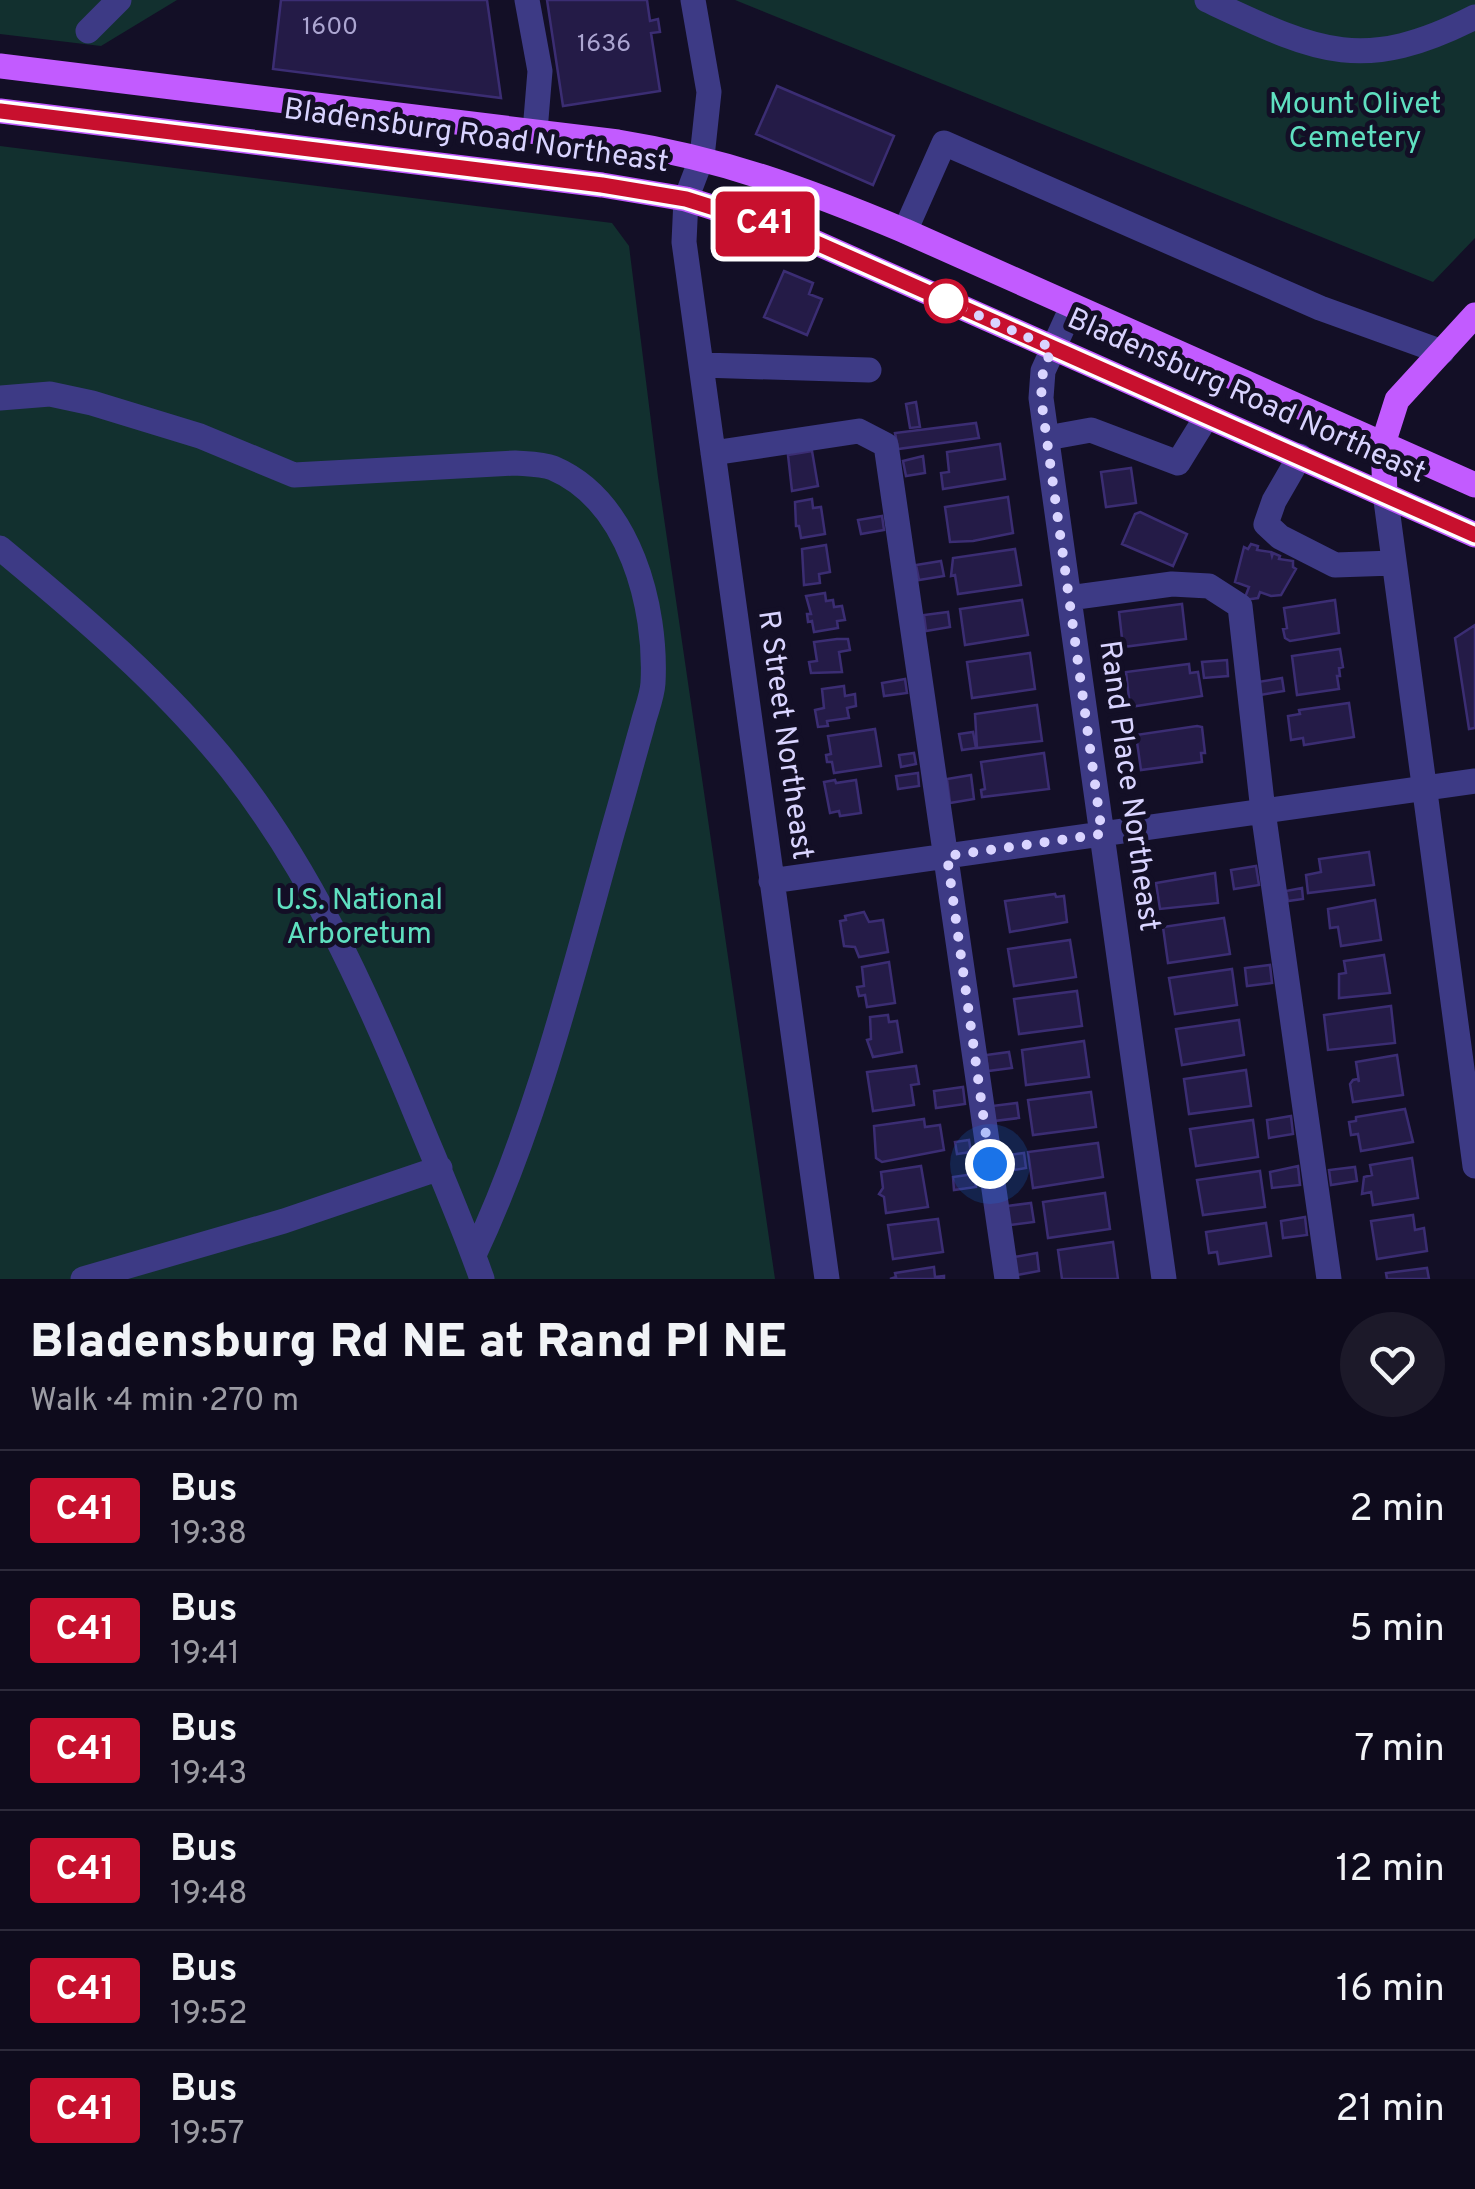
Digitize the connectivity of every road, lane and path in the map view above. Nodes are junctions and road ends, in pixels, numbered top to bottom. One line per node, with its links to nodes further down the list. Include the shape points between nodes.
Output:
1 (119, 0): 6 (street)
2 (527, 0): 10 (street, via 540,71)
3 (693, 0): 12 (street, R Street Northeast, via 709,92)
4 (1207, 0): 5 (street, via 1281,34 1344,52 1430,40)
5 (1475, 17)
6 (88, 32)
7 (0, 66): 8 (main road, Bladensburg Road Northeast)
8 (242, 94): 10 (main road, Bladensburg Road Northeast); 11 (main road)
9 (0, 111): 11 (main road, Bladensburg Road Northeast)
10 (535, 131): 12 (main road, Bladensburg Road Northeast)
11 (238, 138): 13 (main road, Bladensburg Road Northeast)
12 (702, 157): 13 (street, R Street Northeast); 14 (main road, Bladensburg Road Northeast)
13 (686, 199): 17 (main road, Bladensburg Road Northeast, via 794,233); 19 (street, R Street Northeast, via 684,242)
14 (906, 232): 15 (main road, Bladensburg Road Northeast); 18 (street, via 944,143 1320,308)
15 (1072, 307): 17 (street, Rand Place Northeast); 24 (main road, Bladensburg Road Northeast)
16 (1475, 315): 18 (main road)
17 (1052, 348): 22 (main road, Bladensburg Road Northeast); 23 (street, Rand Place Northeast, via 1042,380)
18 (1442, 352): 24 (main road, via 1397,400)
19 (701, 365): 20 (street); 25 (street, R Street Northeast)
20 (870, 370)
21 (0, 398): 41 (street, via 50,394 92,403 294,474 550,467 608,512 644,595 653,686 575,968)
22 (1208, 416): 23 (street, via 1178,463 1090,430); 26 (main road, Bladensburg Road Northeast)
23 (1046, 438): 32 (street, Rand Place Northeast)
24 (1382, 444): 27 (main road, Bladensburg Road Northeast); 28 (main road)
25 (712, 453): 37 (street, via 859,431 886,445); 38 (street, R Street Northeast)
26 (1300, 456): 28 (main road, Bladensburg Road Northeast); 31 (street, via 1266,524 1335,565)
27 (1475, 485)
28 (1385, 493): 29 (main road, Bladensburg Road Northeast); 31 (street)
29 (1475, 535)
30 (0, 548): 40 (street, via 162,691 260,808 359,982)
31 (1394, 563): 34 (street)
32 (1069, 598): 35 (street, via 1172,584 1210,586 1240,606); 36 (street, Rand Place Northeast)
33 (1475, 781): 34 (street)
34 (1424, 787): 35 (street); 39 (street)
35 (1264, 811): 36 (street); 46 (street)
36 (1102, 834): 37 (street); 45 (street, Rand Place Northeast)
37 (947, 856): 38 (street); 44 (street)
38 (771, 881): 43 (street, R Street Northeast)
39 (1475, 1166)
40 (440, 1168): 41 (street); 42 (street)
41 (478, 1267)
42 (83, 1279)
43 (827, 1279)
44 (1007, 1279)
45 (1164, 1279)
46 (1329, 1279)

